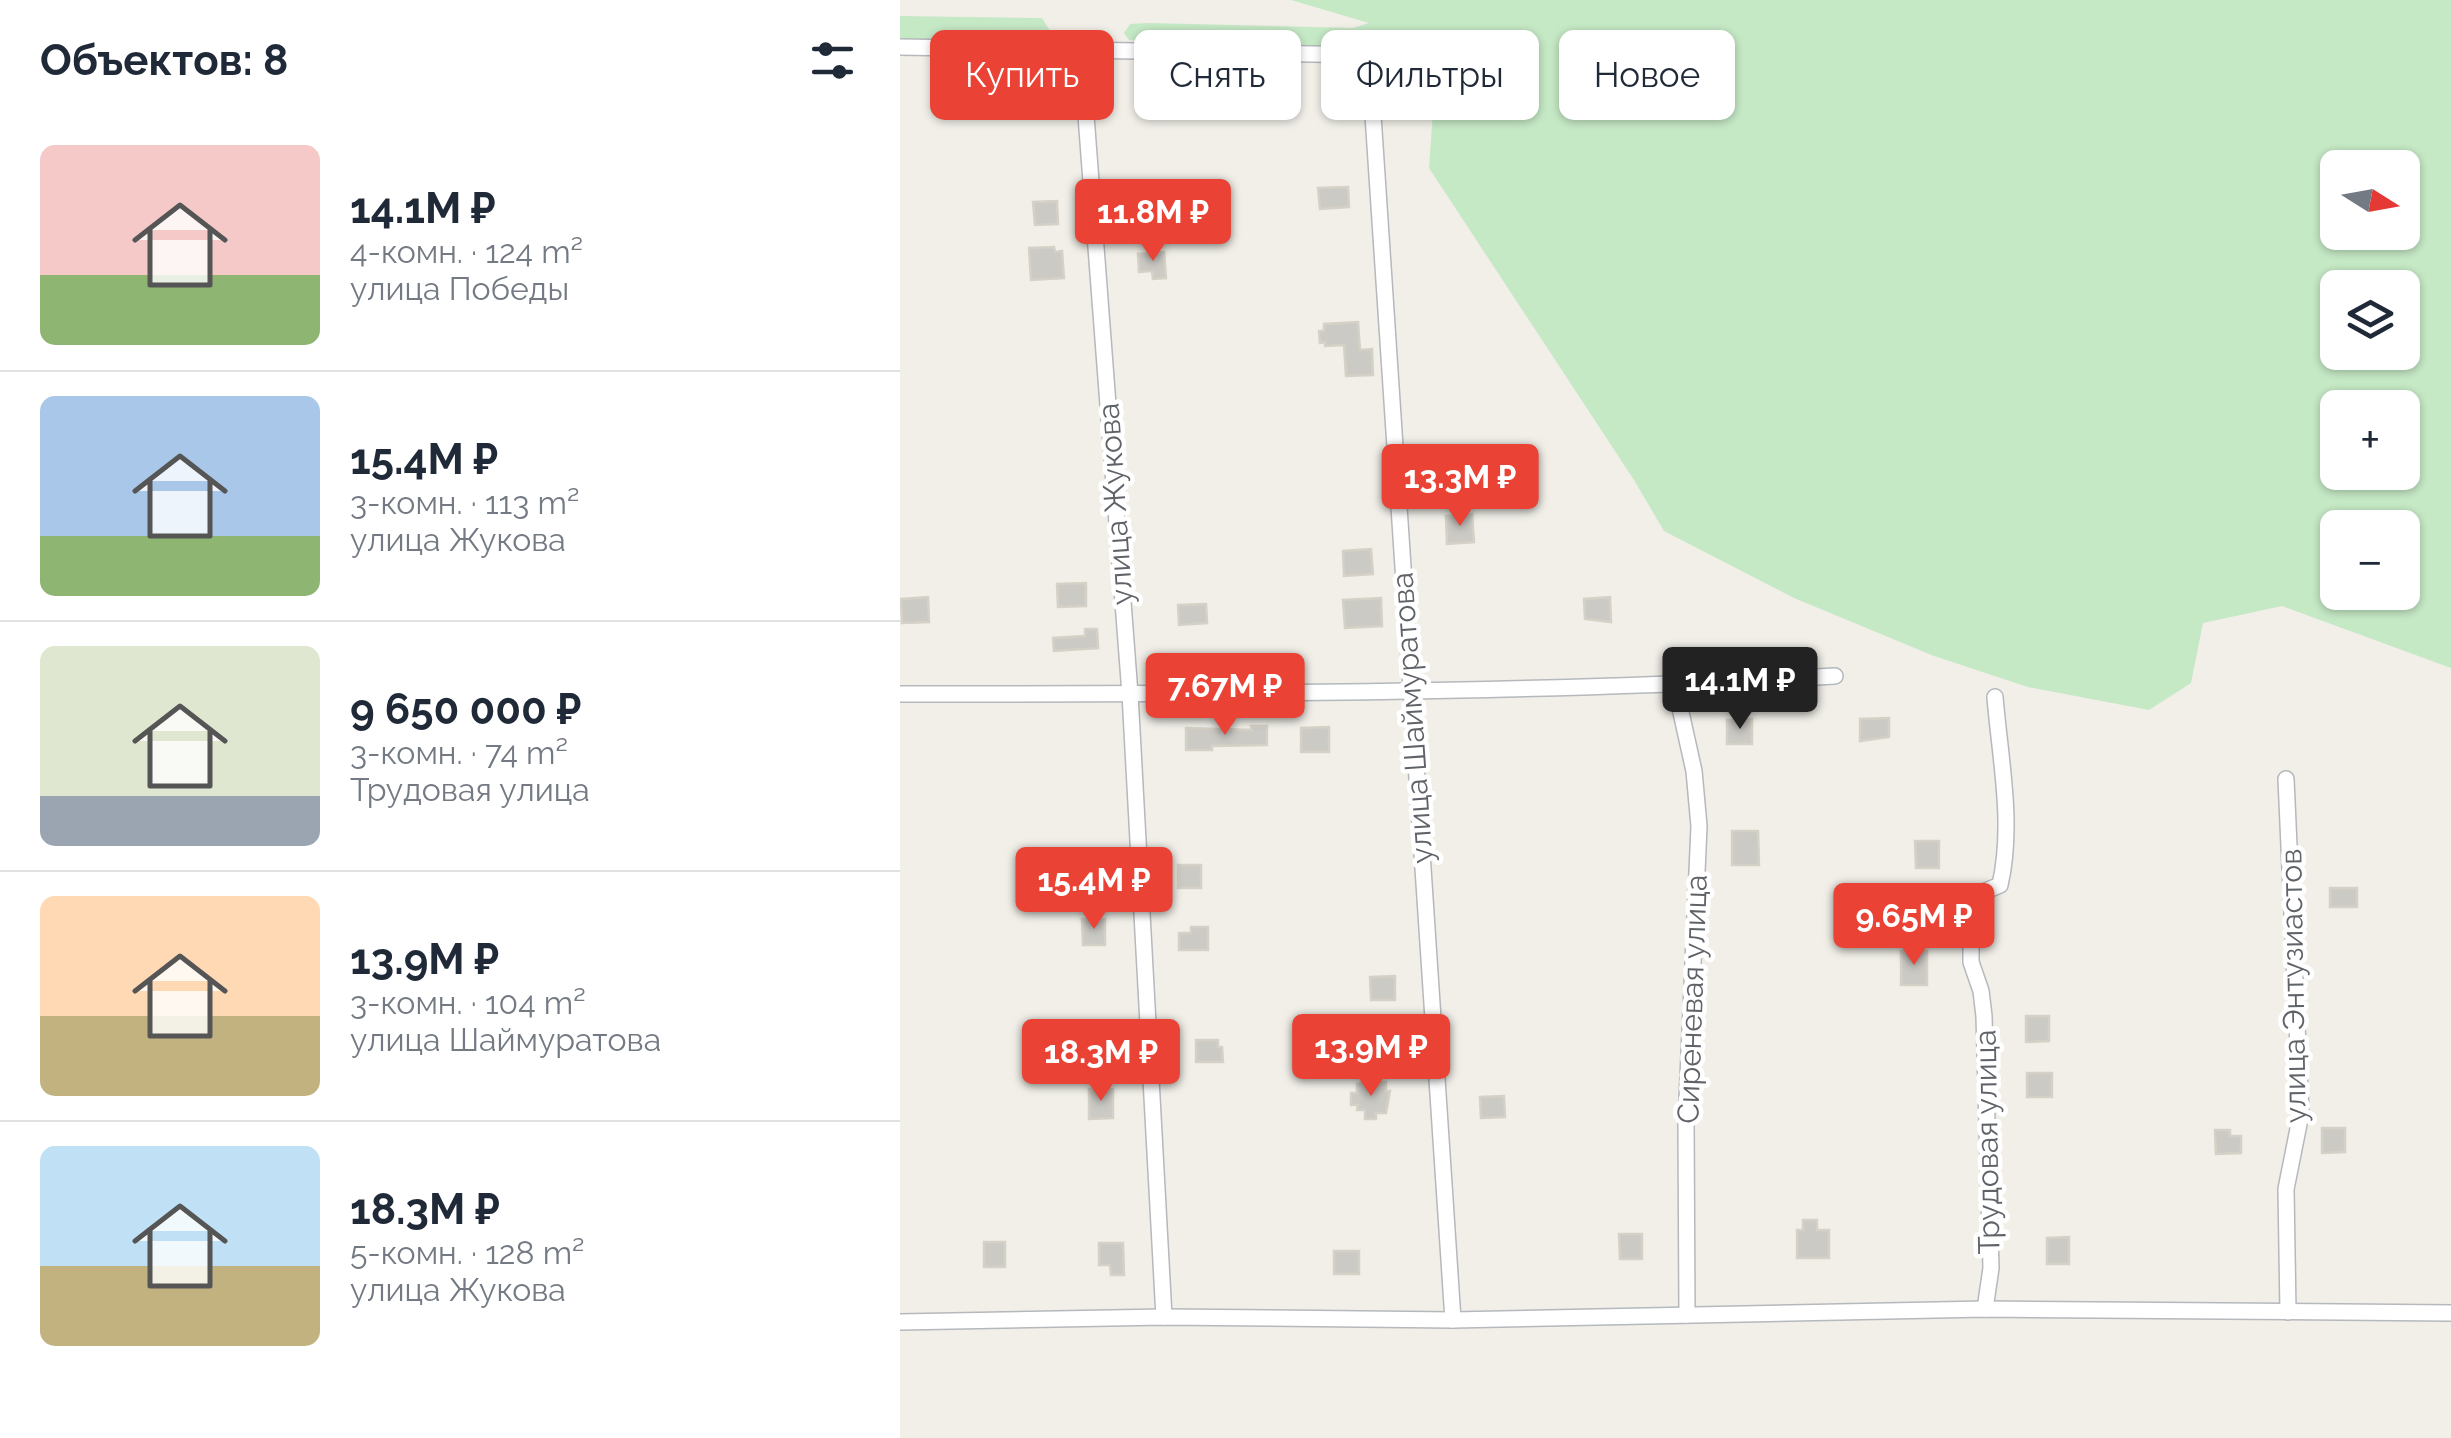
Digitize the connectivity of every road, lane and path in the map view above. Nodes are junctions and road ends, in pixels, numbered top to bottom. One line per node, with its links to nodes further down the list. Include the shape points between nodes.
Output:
1 (900, 48): 2 (street)
2 (930, 48)
3 (1114, 51): 7 (street, улица Шаймуратова, via 1369,56)
4 (1085, 120): 9 (street, улица Жукова)
5 (1835, 676): 6 (street)
6 (1679, 685): 7 (street); 15 (street, Сиреневая улица, via 1698,826 1686,1124)
7 (1410, 692): 9 (street); 17 (street, улица Шаймуратова)
8 (900, 694): 9 (street)
9 (1130, 694): 16 (street, улица Жукова)
10 (1994, 697): 12 (street, Трудовая улица, via 2005,862 2000,885 1971,896 1971,962 1984,1016 1991,1268)
11 (2286, 779): 13 (street, улица Энтузиастов, via 2301,1114 2286,1189)
12 (1985, 1308): 13 (street); 15 (street)
13 (2288, 1312): 14 (street)
14 (2451, 1314)
15 (1687, 1315): 17 (street)
16 (1164, 1317): 17 (street); 18 (street)
17 (1453, 1320)
18 (900, 1322)

